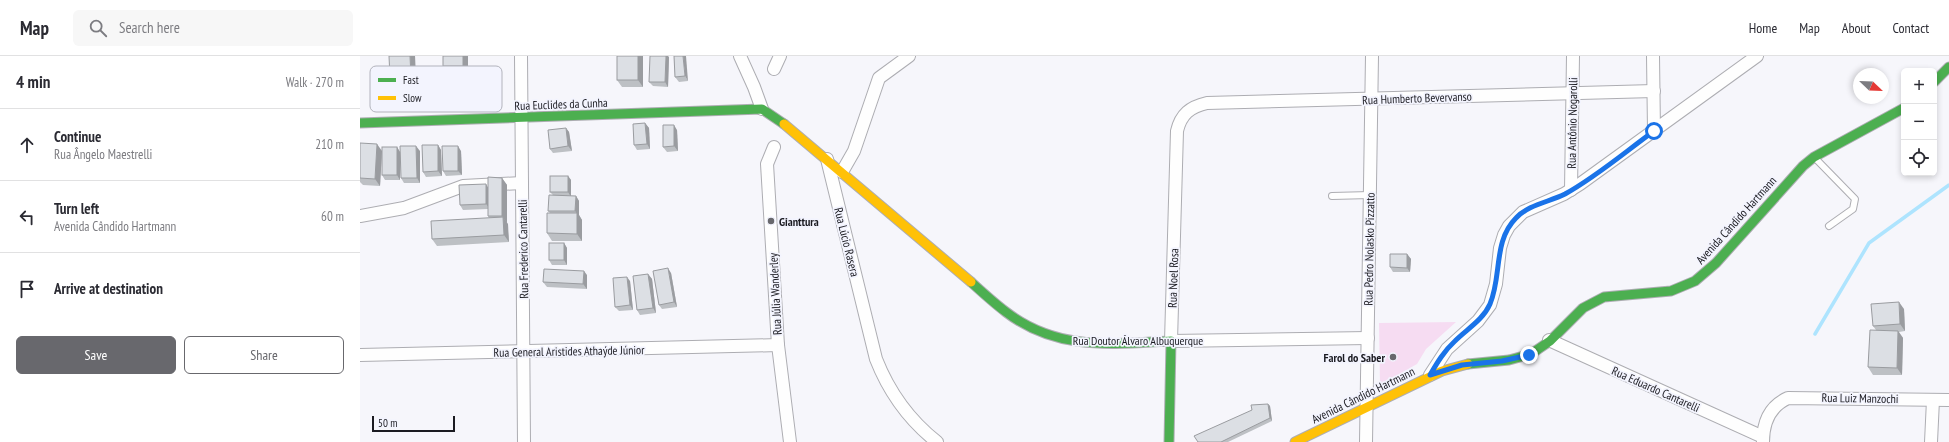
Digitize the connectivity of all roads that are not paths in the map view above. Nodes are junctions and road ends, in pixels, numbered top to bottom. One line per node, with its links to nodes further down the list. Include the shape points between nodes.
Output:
1 (521, 56): 18 (street, Rua Frederico Cantarelli)
2 (740, 56): 15 (street)
3 (780, 56): 10 (street)
4 (909, 56): 24 (street, via 879,78 854,150)
5 (1372, 56): 14 (street, Rua Pedro Nolasko Pizzatto)
6 (1573, 56): 13 (street, Rua Antônio Nogarolli)
7 (1653, 56): 12 (street)
8 (1757, 56): 20 (street)
9 (1949, 67): 11 (street)
10 (774, 69)
11 (1937, 79)
12 (1654, 91): 13 (street, Rua Humberto Bevervanso); 20 (street)
13 (1573, 93): 14 (street, Rua Humberto Bevervanso); 26 (street, Rua Antônio Nogarolli)
14 (1371, 99): 17 (street, Rua Humberto Bevervanso, via 1207,104); 27 (street, Rua Pedro Nolasko Pizzatto)
15 (762, 109): 18 (street, Rua Euclides da Cunha); 23 (street, via 784,123)
16 (1901, 110): 22 (street, Avenida Cândido Hartmann)
17 (1183, 115): 33 (street, Rua Noel Rosa, via 1177,131)
18 (521, 118): 19 (street, Rua Euclides da Cunha); 25 (street, Rua Frederico Cantarelli)
19 (360, 123)
20 (1654, 131): 26 (street)
21 (774, 147): 34 (street, Rua Júlia Wanderley, via 767,164)
22 (1814, 157): 30 (lane, via 1855,199 1853,209); 32 (street, Avenida Cândido Hartmann, via 1793,176 1716,262 1695,280 1669,292 1604,297 1582,309)
23 (827, 158): 24 (street, Rua Doutor Álvaro Albuquerque); 44 (street, Rua Lúcio Rasera, via 876,359 900,404)
24 (842, 172): 33 (street, Rua Doutor Álvaro Albuquerque, via 1006,312 1035,329 1065,340 1085,342)
25 (522, 183): 29 (street, via 464,186 404,208); 35 (street, Rua Frederico Cantarelli)
26 (1571, 190): 37 (street, via 1522,212 1509,226 1500,248 1496,284 1490,305 1478,321 1447,349)
27 (1370, 195): 28 (lane); 31 (street, Rua Pedro Nolasko Pizzatto)
28 (1332, 196)
29 (360, 216)
30 (1829, 226)
31 (1368, 338): 33 (street, Rua Doutor Álvaro Albuquerque); 40 (street, Rua Pedro Nolasko Pizzatto)
32 (1549, 340): 37 (street, Avenida Cândido Hartmann, via 1529,355 1516,359 1462,365); 41 (street, Rua Eduardo Cantarelli)
33 (1171, 341): 45 (street, Rua Noel Rosa)
34 (778, 346): 35 (street, Rua General Aristides Athaýde Júnior); 43 (street, Rua Júlia Wanderley)
35 (523, 352): 36 (street, Rua General Aristides Athaýde Júnior); 42 (street, Rua Frederico Cantarelli)
36 (360, 355)
37 (1430, 375): 40 (street, Avenida Cândido Hartmann)
38 (1933, 400): 39 (street, Rua Luiz Manzochi); 41 (street, Rua Luiz Manzochi, via 1788,398 1774,406 1767,420); 48 (street)
39 (1949, 400)
40 (1367, 407): 46 (street, Avenida Cândido Hartmann); 47 (street, Rua Pedro Nolasko Pizzatto)
41 (1763, 439)
42 (524, 442)
43 (790, 442)
44 (937, 442)
45 (1169, 442)
46 (1295, 442)
47 (1366, 442)
48 (1931, 442)

